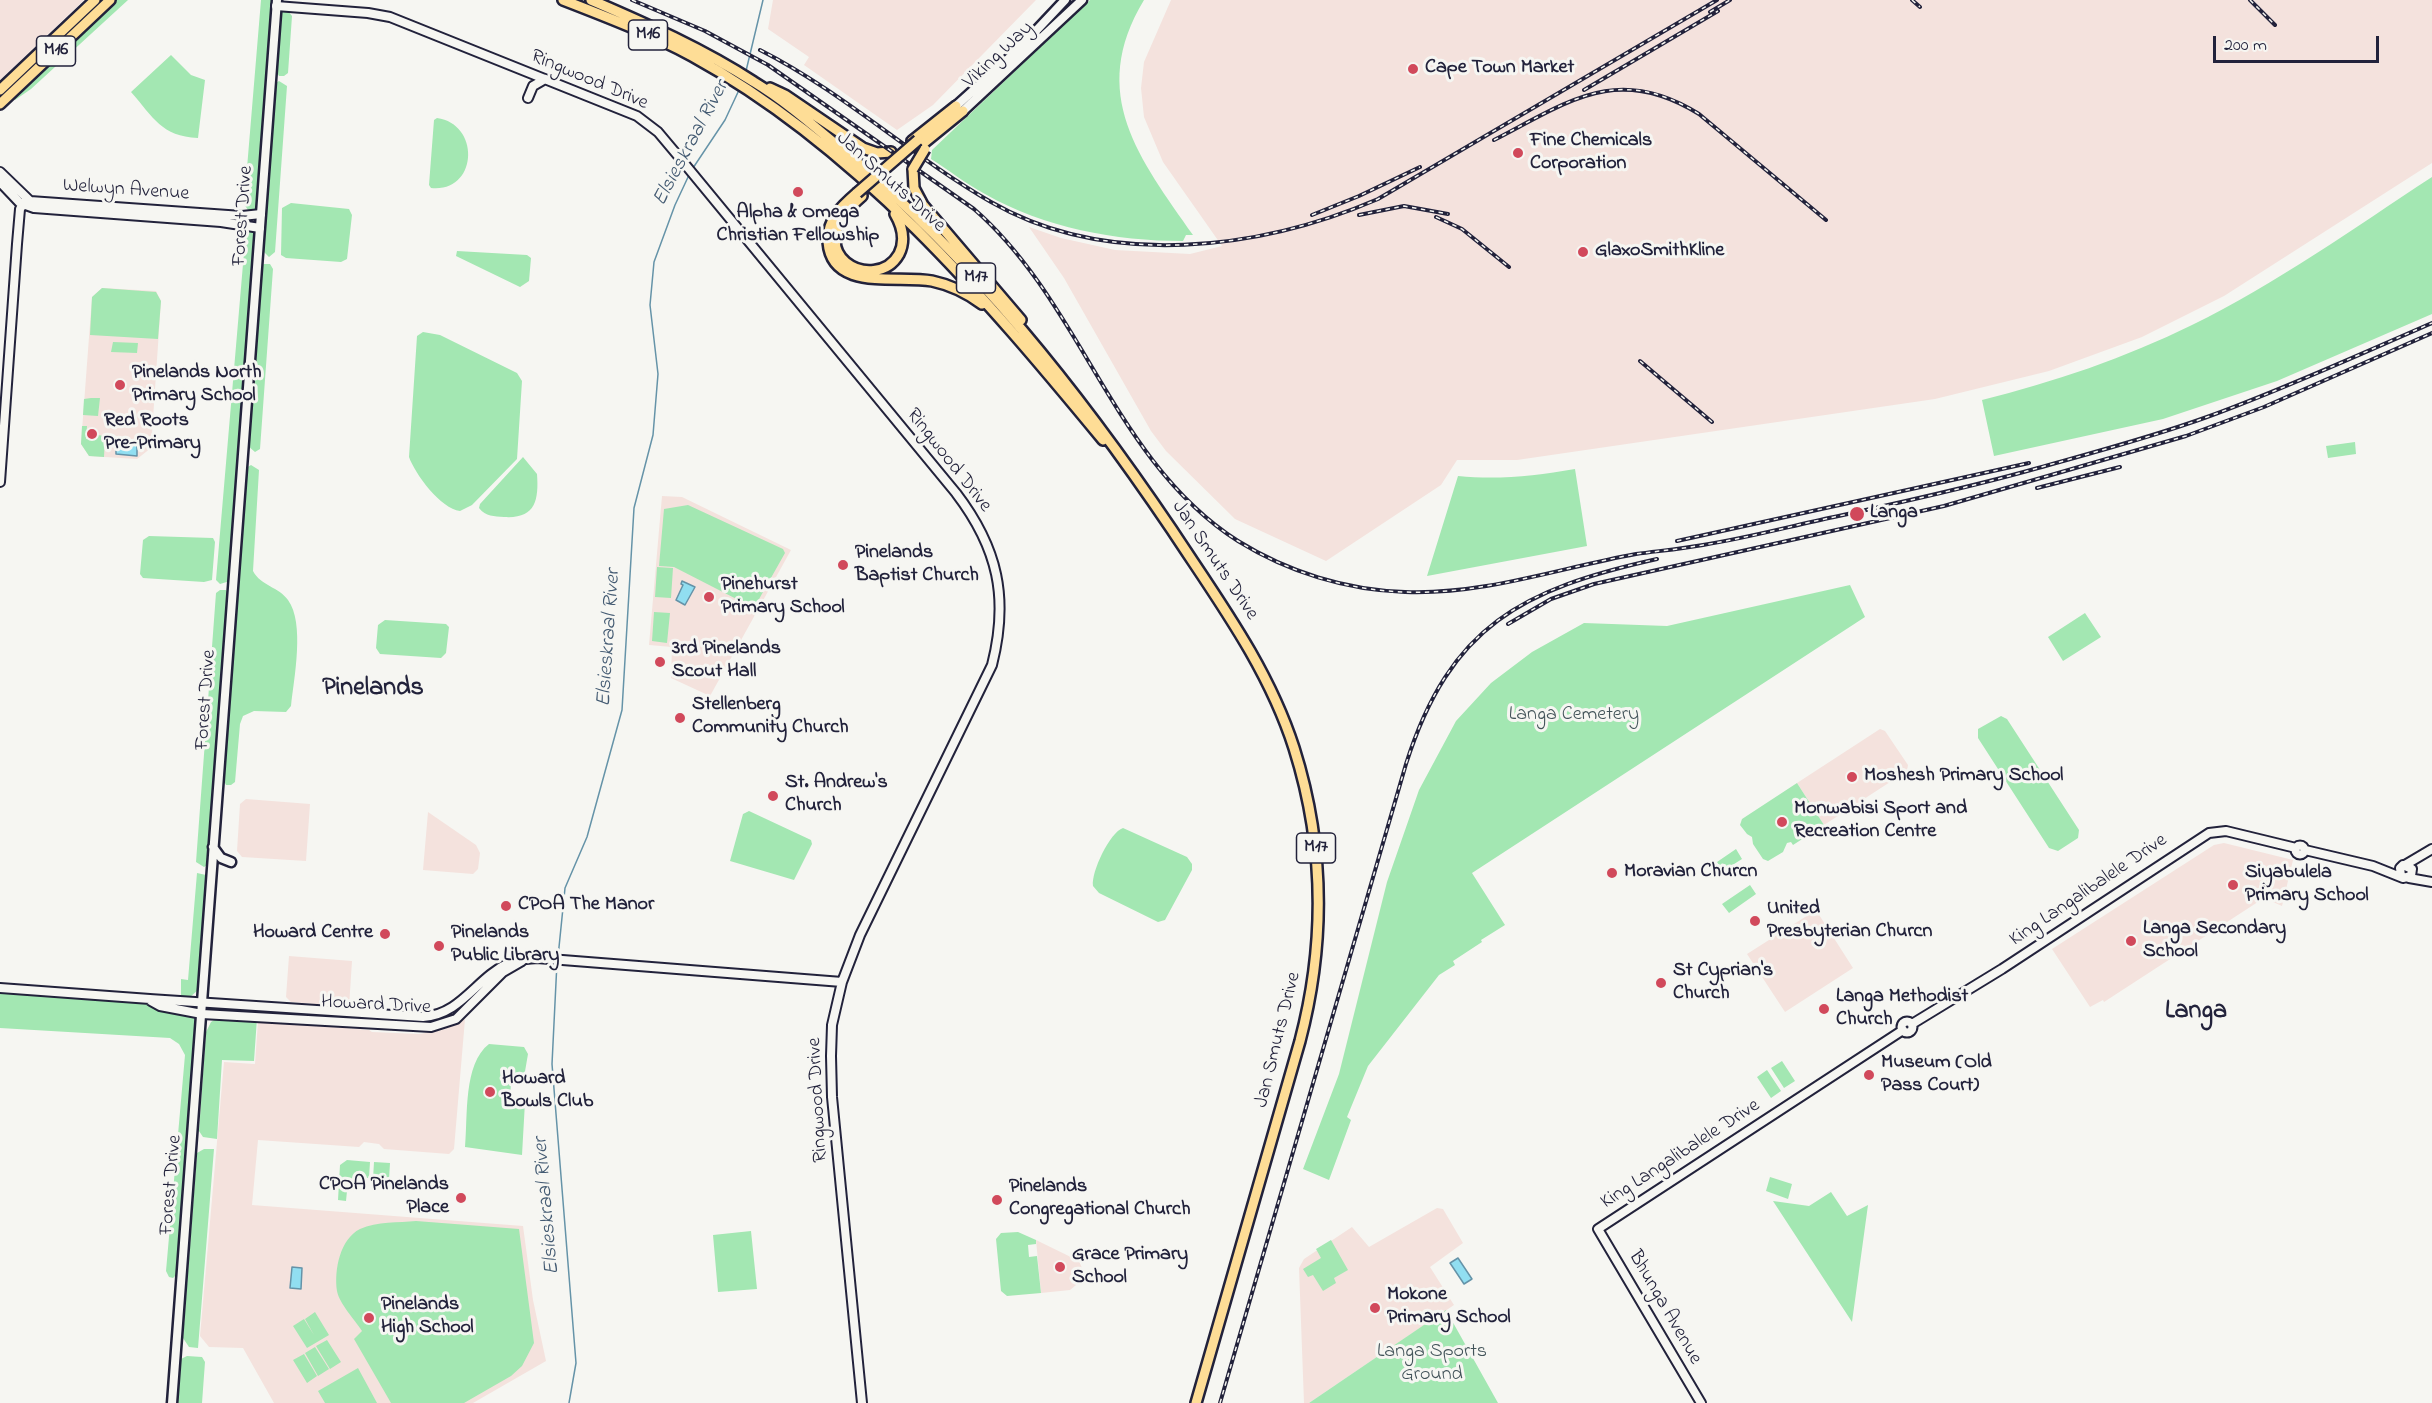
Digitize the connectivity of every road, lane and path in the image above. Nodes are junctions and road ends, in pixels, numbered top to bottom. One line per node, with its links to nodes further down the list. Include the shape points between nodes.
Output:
1 (95, 0): 11 (main road, M16)
2 (110, 0): 13 (main road, M16)
3 (563, 0): 8 (main road, Jan Smuts Drive / M16)
4 (591, 0): 8 (main road, Jan Smuts Drive / M16, via 665,33)
5 (1065, 0): 14 (main road, Viking Way)
6 (1082, 0): 14 (main road, Viking Way)
7 (277, 3): 9 (street, Ringwood Drive, via 380,14); 22 (main road, Forest Drive)
8 (730, 73): 10 (main road, Jan Smuts Drive / M16)
9 (545, 79): 12 (street, via 533,86); 35 (street, Ringwood Drive, via 637,116 657,132 967,508 985,538 997,574 1000,617 992,665 860,936)
10 (752, 84): 15 (main road, via 785,95 863,148 877,153); 19 (main road, Jan Smuts Drive / M16); 26 (main road, Jan Smuts Drive / M17, via 804,118 887,188 977,278)
11 (0, 90)
12 (528, 98)
13 (0, 104)
14 (960, 109): 15 (main road)
15 (919, 144): 18 (main road); 26 (main road, bridge, via 914,188 923,205 1010,306)
16 (0, 172): 20 (street)
17 (0, 182): 20 (street)
18 (860, 194): 19 (main road, via 840,219 835,240 847,263 870,271 891,264 903,244 898,219); 25 (main road, via 836,213 829,229 829,248 840,267 861,278 939,282 973,298)
19 (879, 195): 25 (main road, Jan Smuts Drive / M17)
20 (24, 202): 21 (street, Welwyn Avenue); 22 (street, Welwyn Avenue); 23 (street)
21 (34, 208): 23 (street); 24 (street, Welwyn Avenue)
22 (261, 214): 24 (main road, Forest Drive)
23 (20, 217): 27 (street)
24 (260, 228): 29 (main road, Forest Drive)
25 (1000, 318): 28 (main road, Jan Smuts Drive / M17)
26 (1049, 361): 28 (main road, Jan Smuts Drive / M17)
27 (0, 482)
28 (1152, 501): 43 (main road, Jan Smuts Drive / M17, via 1246,641 1276,700 1305,786 1320,879 1318,956 1312,998)
29 (213, 846): 31 (main road, via 221,858); 38 (main road, Forest Drive)
30 (2432, 850): 32 (street)
31 (231, 862)
32 (2407, 871): 33 (street); 40 (street, King Langalibalele Drive, via 2305,850 2298,854 2296,848 2226,831 2209,833 1912,1024 1910,1031 1903,1030)
33 (2432, 881)
34 (523, 960): 35 (street, Howard Drive); 38 (street, Howard Drive, via 497,969 462,1003 433,1017); 39 (street, Howard Drive, via 503,972 456,1019 431,1027)
35 (842, 982): 42 (street, Ringwood Drive, via 832,1025 831,1076)
36 (0, 988): 37 (street)
37 (151, 1001): 38 (street, Howard Drive); 39 (street, Howard Drive)
38 (203, 1001): 39 (main road, Forest Drive)
39 (202, 1014): 41 (main road, Forest Drive)
40 (1598, 1229): 44 (street, Bhunga Avenue)
41 (172, 1403)
42 (862, 1403)
43 (1196, 1403)
44 (1701, 1403)

